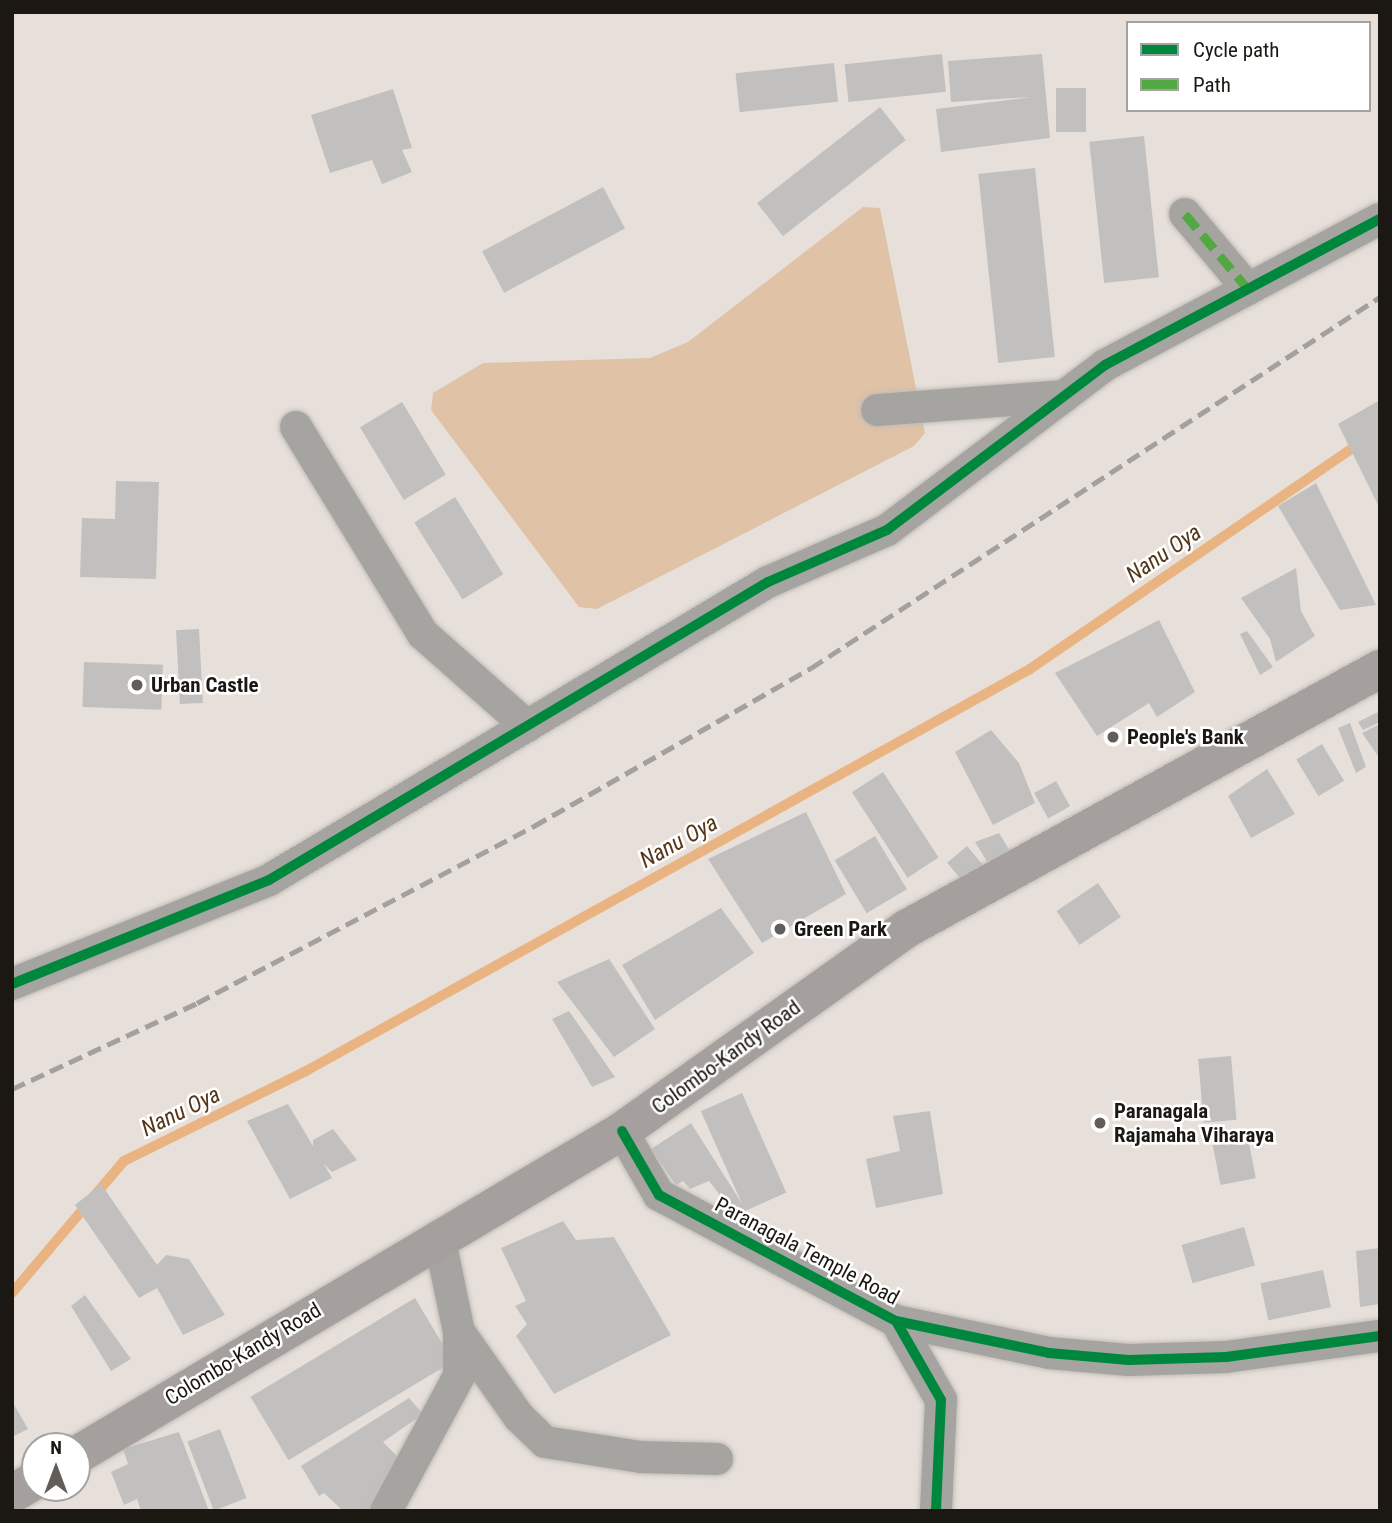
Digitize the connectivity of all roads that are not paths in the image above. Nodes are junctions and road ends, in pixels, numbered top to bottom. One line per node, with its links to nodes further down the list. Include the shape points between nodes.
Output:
1 (1185, 214): 3 (street)
2 (1380, 219): 3 (street)
3 (1248, 289): 4 (street, via 1104,365)
4 (1063, 396): 5 (street); 8 (street, via 887,530 768,582)
5 (877, 410)
6 (296, 427): 8 (street, via 423,634)
7 (1380, 669): 10 (highway, Colombo-Kandy Road, via 906,929)
8 (527, 726): 9 (street, via 269,880)
9 (12, 984)
10 (622, 1131): 11 (highway, Colombo-Kandy Road); 12 (street, Paranagala Temple Road, via 659,1195)
11 (439, 1236): 13 (street); 15 (highway, Colombo-Kandy Road)
12 (897, 1321): 14 (street, via 1049,1353 1129,1360 1226,1357); 18 (street, Paranagala Temple Road, via 941,1400)
13 (459, 1332): 16 (street, via 519,1417 545,1442 641,1457); 17 (street, via 459,1376)
14 (1380, 1336)
15 (91, 1447)
16 (717, 1459)
17 (386, 1511)
18 (936, 1511)

